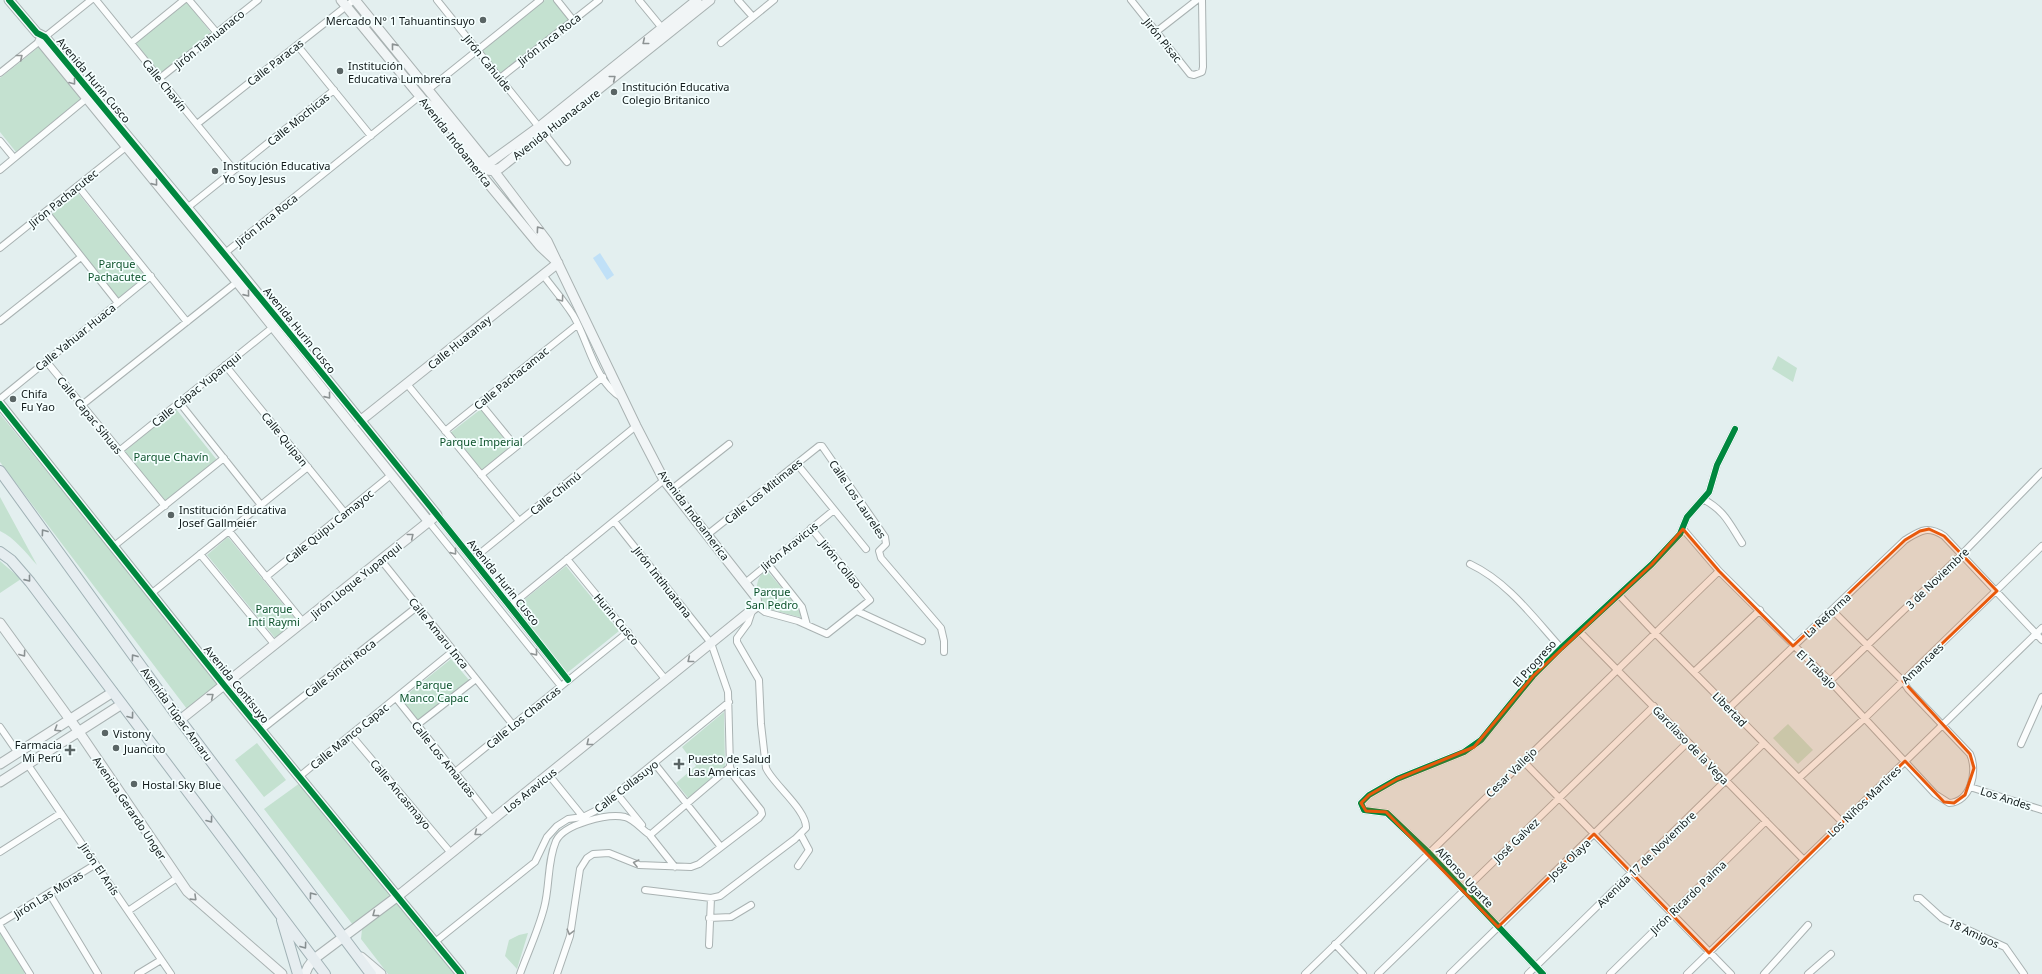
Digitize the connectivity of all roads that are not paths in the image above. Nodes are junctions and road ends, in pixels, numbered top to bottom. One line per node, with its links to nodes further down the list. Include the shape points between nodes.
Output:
1 (9, 0): 26 (street, Avenida Hurin Cusco)
2 (91, 0): 26 (street)
3 (96, 0): 27 (street, Calle Chavín)
4 (184, 0): 27 (street)
5 (189, 0): 25 (street)
6 (258, 0): 25 (street, Jirón Tiahuanaco)
7 (355, 0): 20 (street, Calle Paracas); 34 (street, Avenida Indoamerica, one-way to 7)
8 (437, 0): 30 (street, Jirón Cahuide)
9 (540, 0): 30 (street)
10 (557, 0): 22 (street)
11 (599, 0): 22 (street, Jirón Inca Roca)
12 (639, 0): 23 (street)
13 (697, 0): 23 (street, Avenida Huanacaure)
14 (710, 0): 39 (street, Avenida Huanacaure, one-way to 14)
15 (738, 0): 21 (street)
16 (774, 0): 21 (street)
17 (1131, 0): 24 (street, Jirón Pisac)
18 (1197, 0): 24 (street)
19 (1202, 0): 24 (street, Jirón Pisac, via 1203,68 1198,74 1190,74)
20 (344, 3): 29 (street, Calle Paracas); 36 (street, Avenida Indoamerica)
21 (753, 17): 28 (street)
22 (573, 20): 33 (street, Jirón Inca Roca)
23 (662, 28): 39 (street, Avenida Huanacaure, one-way to 39)
24 (1156, 32)
25 (217, 33): 32 (street, Jirón Tiahuanaco)
26 (42, 39): 31 (street, one-way to 26); 37 (street, Avenida Hurin Cusco, one-way to 37); 49 (street, Avenida Hurin Cusco)
27 (131, 43): 32 (street, Calle Chavín)
28 (721, 43)
29 (297, 45): 35 (street); 38 (street, Calle Paracas)
30 (478, 51): 33 (street, Jirón Cahuide); 34 (street)
31 (0, 73)
32 (160, 78): 38 (street, Calle Chavín)
33 (500, 78): 39 (street, Jirón Cahuide)
34 (429, 89): 45 (street, Avenida Indoamerica)
35 (334, 90): 40 (street); 47 (street, Calle Mochicas)
36 (422, 98): 40 (street, Jirón Inca Roca); 45 (street, via 441,115 482,167 488,171); 54 (street, Avenida Indoamerica, via 499,197 549,256)
37 (86, 99): 42 (street, Avenida Hurin Cusco); 43 (street)
38 (197, 124): 47 (street, Calle Chavín)
39 (541, 130): 44 (street, Jirón Cahuide); 45 (street, Avenida Huanacaure)
40 (371, 136): 52 (street, Jirón Inca Roca)
41 (0, 141): 43 (street)
42 (126, 147): 48 (street, Jirón Pachacutec); 57 (street, Avenida Hurin Cusco, one-way to 57)
43 (14, 158): 46 (street)
44 (567, 162)
45 (491, 167): 54 (street, Avenida Indoamerica, one-way to 45, via 547,241)
46 (0, 170)
47 (234, 170): 49 (street, Calle Mochicas)
48 (78, 186): 50 (street, Jirón Pachacutec); 56 (street)
49 (187, 208): 52 (street, Avenida Hurin Cusco)
50 (46, 212): 51 (street, Jirón Pachacutec); 53 (street)
51 (0, 248)
52 (225, 253): 73 (street, Avenida Hurin Cusco)
53 (81, 257): 58 (street); 59 (street)
54 (558, 263): 55 (street, Calle Huatanay); 68 (street, Avenida Indoamerica)
55 (543, 275): 61 (street, Avenida Indoamerica, one-way to 61, via 573,315); 66 (street, Calle Huatanay)
56 (151, 276): 58 (street, Calle Yahuar Huaca); 60 (street)
57 (237, 282): 60 (street); 62 (street, Avenida Hurin Cusco, one-way to 62)
58 (118, 303): 63 (street, Calle Yahuar Huaca)
59 (0, 322)
60 (187, 322): 72 (street)
61 (577, 325): 65 (street, Avenida Indoamerica); 70 (street, Calle Pachacamac)
62 (273, 327): 64 (street, Calle Cápac Yupanqui); 85 (street, Avenida Hurin Cusco, one-way to 85)
63 (46, 361): 67 (street, Calle Yahuar Huaca); 72 (street, Calle Capac Sihuas)
64 (225, 365): 69 (street, Calle Cápac Yupanqui); 83 (street, Calle Quipan)
65 (603, 377): 68 (street, Avenida Indoamerica, via 612,391); 79 (street)
66 (407, 384): 73 (street, Calle Huatanay); 76 (street)
67 (0, 399)
68 (624, 399): 74 (street, Avenida Indoamerica)
69 (179, 402): 80 (street, Calle Cápac Yupanqui); 81 (street)
70 (480, 403): 76 (street, Calle Pachacamac); 79 (street)
71 (0, 404): 104 (street, Avenida Contisuyo)
72 (82, 405): 80 (street, Calle Capac Sihuas)
73 (360, 421): 95 (street, Avenida Hurin Cusco)
74 (636, 426): 88 (street, Avenida Indoamerica); 98 (street, Calle Chimú)
75 (1735, 430): 90 (street, El Progreso)
76 (445, 431): 86 (street)
77 (729, 444): 89 (street)
78 (819, 446): 82 (street, Calle Los Mitimaes); 143 (street, Calle Los Laureles, via 823,447 885,537 886,544 879,551 881,558 941,628)
79 (516, 447): 86 (street)
80 (120, 451): 92 (street, Calle Capac Sihuas)
81 (224, 458): 91 (street); 92 (street)
82 (797, 464): 93 (street); 102 (street, Calle Los Mitimaes)
83 (308, 467): 91 (street); 94 (street, Calle Quipan)
84 (0, 471): 162 (main road, Avenida Túpac Amaru, one-way to 84)
85 (391, 475): 94 (street, Calle Quipu Camayoc); 97 (street, Avenida Hurin Cusco)
86 (481, 475): 98 (street)
87 (2041, 475): 109 (street, 3 de Noviembre)
88 (664, 480): 89 (street, Avenida Indoamerica); 96 (street)
89 (672, 490): 102 (street, Avenida Indoamerica)
90 (1703, 499): 100 (street, El Progreso, via 1686,518); 103 (street, via 1725,515)
91 (261, 505): 101 (street)
92 (164, 506): 104 (street)
93 (834, 510): 99 (street, Jirón Aravicus); 106 (street)
94 (345, 513): 116 (street, Calle Quipu Camayoc)
95 (437, 515): 97 (street, Jirón Lloque Yupanqui); 110 (street, Avenida Hurin Cusco)
96 (614, 521): 111 (street); 137 (street, Jirón Intihuatana)
97 (429, 522): 112 (street, Jirón Lloque Yupanqui, one-way to 97); 152 (street, Avenida Hurin Cusco, one-way to 152)
98 (519, 522): 110 (street, Calle Chimú)
99 (812, 528): 113 (street, Jirón Aravicus); 126 (street, Jirón Collao, via 870,600)
100 (1683, 529): 115 (street, El Trabajo); 120 (street, El Progreso, via 1652,564)
101 (229, 531): 108 (street); 116 (street)
102 (707, 535): 117 (street, Avenida Indoamerica)
103 (1742, 543)
104 (114, 546): 119 (street, Avenida Contisuyo)
105 (2042, 546): 118 (street, Amancaes)
106 (866, 549)
107 (0, 552): 153 (main road, one-way to 153, via 11,560 30,582)
108 (200, 554): 119 (street); 138 (street)
109 (1961, 555): 118 (street); 125 (street, La Reforma, via 1944,536 1929,529 1920,531 1905,540); 139 (street, 3 de Noviembre)
110 (473, 559): 122 (street, Avenida Hurin Cusco)
111 (567, 559): 122 (street); 132 (street, Hurin Cusco)
112 (381, 560): 121 (street, Calle Amaru Inca); 127 (street, Jirón Lloque Yupanqui)
113 (768, 564): 117 (street, Jirón Aravicus); 129 (street, via 802,607)
114 (1470, 564): 141 (street, via 1502,584)
115 (1718, 571): 124 (street, El Trabajo); 133 (street, Cesar Vallejo)
116 (266, 577): 127 (street)
117 (745, 583): 123 (street, Avenida Indoamerica, via 756,597)
118 (1997, 591): 134 (street); 150 (street, Amancaes)
119 (152, 593): 151 (street, Avenida Contisuyo)
120 (1619, 594): 131 (street, El Progreso); 133 (street, Libertad)
121 (418, 606): 142 (street, Calle Amaru Inca); 167 (street, Calle Sinchi Roca)
122 (510, 606): 147 (street, Avenida Hurin Cusco)
123 (755, 608): 129 (street); 137 (street, Los Aravicus); 199 (street, via 737,642 759,680 766,768 803,816 806,828)
124 (1760, 610): 140 (street, El Trabajo); 145 (street)
125 (1832, 610): 139 (street); 140 (street, La Reforma)
126 (857, 611): 129 (street, via 830,633 824,633); 136 (street)
127 (303, 622): 138 (street, Jirón Lloque Yupanqui)
128 (0, 623): 161 (street, Avenida Gerardo Unger, one-way to 161)
129 (808, 625)
130 (2042, 628): 134 (street, Los Niños Martires)
131 (1579, 631): 141 (street, El Progreso); 144 (street, Garcilaso de la Vega)
132 (628, 632): 147 (street, Calle Los Chancas); 148 (street, Hurin Cusco)
133 (1655, 633): 144 (street, Cesar Vallejo); 145 (street, Libertad)
134 (2036, 634): 135 (street); 163 (street, Los Niños Martires)
135 (2042, 640)
136 (922, 641)
137 (711, 643): 148 (street, Los Aravicus, one-way to 148); 156 (street, Jirón Intihuatana)
138 (275, 645): 151 (street, Jirón Lloque Yupanqui)
139 (1868, 645): 149 (street, 3 de Noviembre); 150 (street)
140 (1793, 646): 149 (street, El Trabajo); 159 (street, La Reforma)
141 (1561, 648): 190 (street, El Progreso, via 1533,676 1474,747 1396,779 1375,791 1363,801 1361,807)
142 (454, 651): 146 (street, Calle Amaru Inca); 155 (street, Calle Manco Capac)
143 (944, 652)
144 (1618, 670): 158 (street, Garcilaso de la Vega); 174 (street, Cesar Vallejo)
145 (1694, 672): 159 (street, Libertad)
146 (476, 679): 164 (street); 165 (street, Calle Amaru Inca)
147 (568, 680): 152 (street, Calle Los Chancas)
148 (666, 680): 181 (street, Los Aravicus, one-way to 181)
149 (1830, 680): 160 (street, El Trabajo)
150 (1903, 681): 160 (street, Amancaes); 163 (street)
151 (224, 685): 162 (street, Jirón Lloque Yupanqui, one-way to 151); 167 (street, Avenida Contisuyo)
152 (561, 686): 165 (street, Calle Los Chancas)
153 (113, 692): 157 (main road); 161 (street)
154 (2042, 697): 172 (street)
155 (396, 698): 164 (street, Calle Los Amautas); 169 (street, Calle Manco Capac)
156 (729, 702): 177 (street, Calle Collasuyo); 179 (street, Jirón Intihuatana)
157 (122, 704): 168 (street); 218 (main road, one-way to 218)
158 (1654, 706): 170 (street, Garcilaso de la Vega); 188 (street, José Galvez)
159 (1729, 708): 171 (street, Libertad)
160 (1865, 718): 175 (street, El Trabajo); 183 (street, Amancaes)
161 (70, 720): 168 (street, Avenida Gerardo Unger); 173 (street, one-way to 173)
162 (180, 720): 224 (main road, Avenida Túpac Amaru, one-way to 162)
163 (1942, 724): 175 (street, Los Niños Martires); 186 (street, via 1970,754 1974,768)
164 (417, 725): 180 (street, Calle Los Amautas)
165 (513, 725): 180 (street, Calle Los Chancas)
166 (0, 727): 173 (street)
167 (261, 730): 182 (street, Avenida Contisuyo)
168 (78, 732): 178 (street); 209 (street, Avenida Gerardo Unger)
169 (351, 735): 182 (street, Calle Manco Capac); 202 (street, Calle Ancasmayo)
170 (1688, 743): 184 (street, Garcilaso de la Vega); 197 (street, José Olaya)
171 (1764, 743): 183 (street, Libertad); 184 (street, Avenida 17 de Noviembre)
172 (2021, 744)
173 (18, 753): 176 (street)
174 (1523, 761): 188 (street); 203 (street, Cesar Vallejo)
175 (1905, 761): 186 (street, El Trabajo, via 1944,802 1954,803 1965,795); 196 (street, Los Niños Martires)
176 (0, 764)
177 (655, 764): 187 (street, Calle Collasuyo); 189 (street)
178 (28, 765): 185 (street); 192 (street, Jirón El Anís)
179 (730, 767): 189 (street); 200 (street, via 762,814)
180 (455, 772): 194 (street, Calle Los Amautas)
181 (549, 775): 193 (street); 194 (street, Los Aravicus)
182 (300, 776): 213 (street, Avenida Contisuyo)
183 (1799, 778): 196 (street, Libertad)
184 (1726, 781): 195 (street, Garcilaso de la Vega); 208 (street, Avenida 17 de Noviembre)
185 (0, 782)
186 (1970, 787): 191 (street, Los Andes)
187 (617, 794): 193 (street, Calle Collasuyo, via 595,811); 198 (street)
188 (1559, 798): 197 (street); 211 (street, José Galvez)
189 (686, 804): 198 (street); 200 (street)
190 (1364, 810): 203 (street, Alfonso Ugarte, via 1387,813)
191 (2042, 810)
192 (61, 813): 201 (street); 205 (street, Jirón El Anís)
193 (583, 816): 225 (street, Calle Collasuyo, via 568,819 557,826 547,837 535,862)
194 (493, 820): 202 (street, Los Aravicus, one-way to 202)
195 (1766, 821): 204 (street, Garcilaso de la Vega); 219 (street, Jirón Ricardo Palma)
196 (1842, 822): 204 (street, Los Niños Martires)
197 (1594, 834): 208 (street); 223 (street, José Olaya)
198 (650, 835): 207 (street); 245 (street, via 629,819 613,816 573,826 559,836 553,849 545,906)
199 (801, 835): 206 (street, via 809,850); 214 (street, via 720,896)
200 (720, 848): 207 (street, via 699,864)
201 (0, 852)
202 (451, 853): 213 (street, Los Aravicus)
203 (1429, 853): 211 (street, Alfonso Ugarte); 226 (street, Cesar Vallejo)
204 (1803, 859): 228 (street, Los Niños Martires)
205 (96, 864): 212 (street, Jirón Las Moras); 217 (street, Jirón El Anís)
206 (798, 866)
207 (675, 867): 246 (street, one-way to 246, via 639,864 609,853 593,854 587,858 580,869 570,936)
208 (1631, 872): 219 (street); 233 (street, Avenida 17 de Noviembre)
209 (177, 878): 217 (street); 238 (street, Avenida Gerardo Unger, one-way to 238, via 193,898)
210 (646, 890): 214 (street)
211 (1464, 890): 223 (street, Alfonso Ugarte); 249 (street, José Galvez)
212 (49, 893): 221 (street, Jirón Las Moras); 235 (street)
213 (398, 896): 224 (street, Los Aravicus, one-way to 224); 225 (street, Avenida Contisuyo)
214 (711, 898): 220 (street)
215 (1917, 898): 258 (street, 18 Amigos, via 1942,918 2005,947)
216 (751, 905): 220 (street, via 731,917)
217 (128, 911): 232 (street, Jirón El Anís)
218 (278, 911): 231 (main road, one-way to 231); 239 (main road)
219 (1671, 914): 228 (street); 253 (street, Jirón Ricardo Palma)
220 (709, 918): 227 (street)
221 (0, 925): 234 (street)
222 (1808, 925): 256 (street)
223 (1498, 927): 233 (street, Alfonso Ugarte); 250 (street, José Olaya)
224 (344, 937): 230 (main road, Avenida Túpac Amaru); 231 (street, Los Aravicus)
225 (435, 942): 244 (street, Avenida Contisuyo)
226 (1335, 944): 247 (street, Cesar Vallejo); 248 (street)
227 (709, 945)
228 (1709, 953): 254 (street, Los Niños Martires); 255 (street)
229 (1831, 954): 257 (street)
230 (357, 955): 242 (main road, Avenida Túpac Amaru); 243 (street)
231 (314, 959): 240 (street, Los Aravicus); 241 (main road)
232 (161, 960): 236 (street); 237 (street, Jirón El Anís)
233 (1536, 966): 251 (street, Avenida 17 de Noviembre); 252 (street, Alfonso Ugarte)
234 (30, 974)
235 (98, 974)
236 (138, 974)
237 (171, 974)
238 (282, 974)
239 (298, 974)
240 (305, 974)
241 (325, 974)
242 (371, 974)
243 (381, 974)
244 (461, 974)
245 (521, 974)
246 (557, 974)
247 (1305, 974)
248 (1363, 974)
249 (1378, 974)
250 (1450, 974)
251 (1528, 974)
252 (1543, 974)
253 (1610, 974)
254 (1687, 974)
255 (1731, 974)
256 (1764, 974)
257 (1808, 974)
258 (2024, 974)

